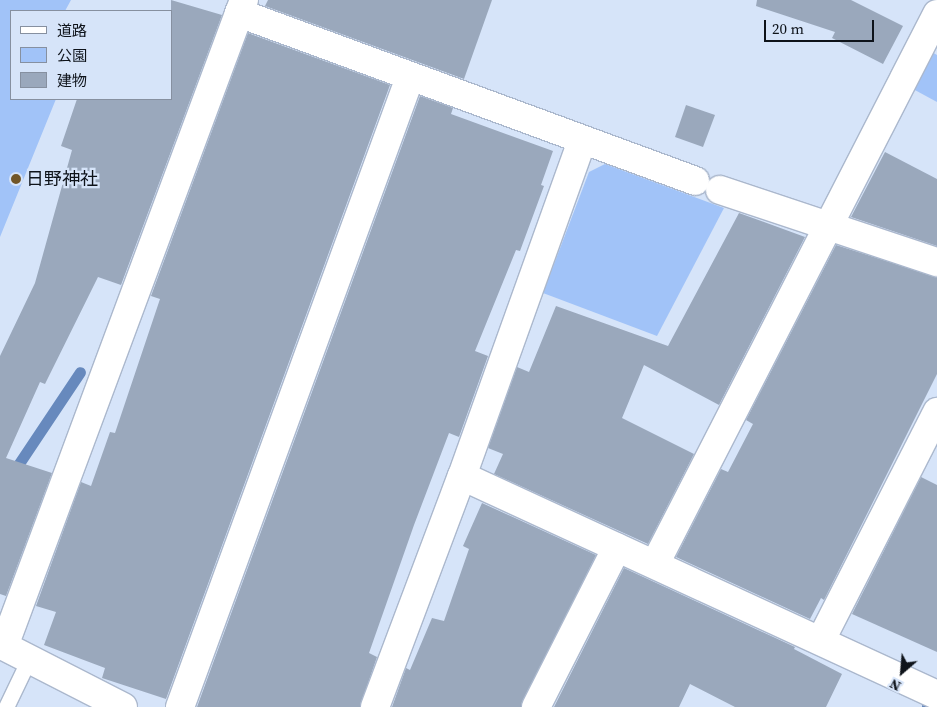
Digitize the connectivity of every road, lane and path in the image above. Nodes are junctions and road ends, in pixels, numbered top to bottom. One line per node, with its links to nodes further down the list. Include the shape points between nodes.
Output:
1 (242, 6): 3 (street); 14 (street)
2 (937, 14): 7 (street)
3 (410, 77): 4 (street); 19 (street)
4 (582, 140): 5 (street); 10 (street)
5 (695, 181)
6 (720, 190): 7 (street)
7 (826, 226): 8 (street); 12 (street)
8 (937, 262)
9 (937, 412): 13 (street)
10 (462, 476): 11 (street); 20 (street)
11 (617, 547): 12 (street); 21 (street)
12 (655, 564): 13 (street)
13 (820, 640): 16 (street)
14 (2, 645): 15 (street)
15 (28, 659): 17 (lane); 18 (street)
16 (937, 695)
17 (6, 707)
18 (123, 707)
19 (180, 707)
20 (375, 707)
21 (536, 707)

